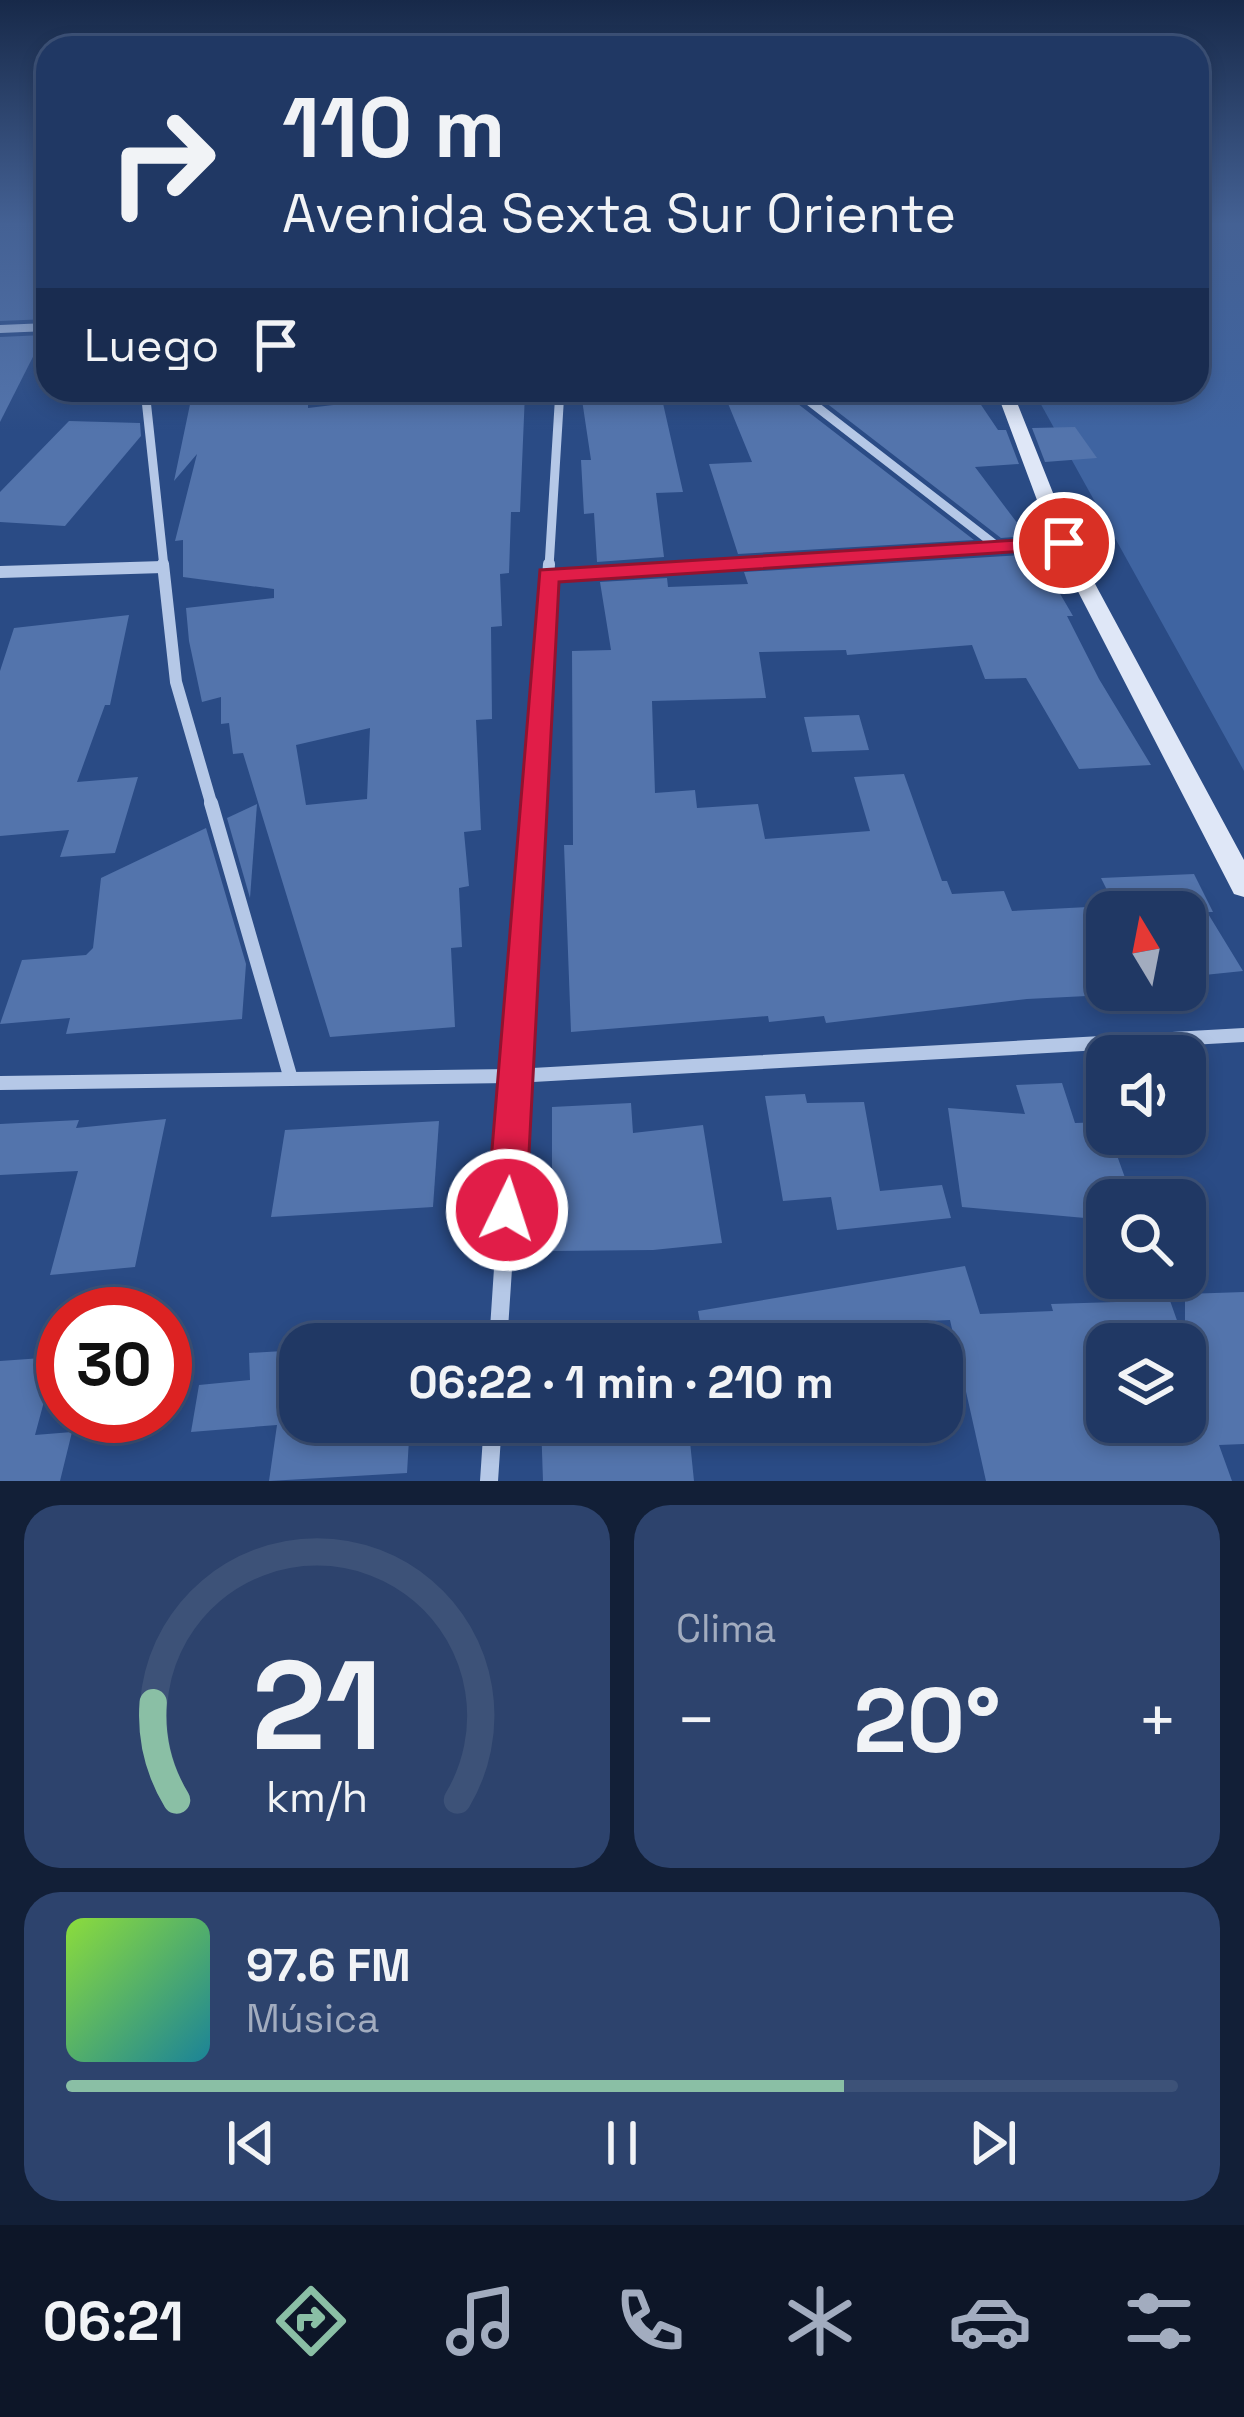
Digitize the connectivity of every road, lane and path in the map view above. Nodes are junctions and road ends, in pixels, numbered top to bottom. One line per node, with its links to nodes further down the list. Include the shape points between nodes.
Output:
1 (36, 328): 2 (street)
2 (0, 329)
3 (146, 402): 9 (street)
4 (559, 402): 11 (street)
5 (811, 402): 8 (street)
6 (1009, 402): 7 (street)
7 (1064, 543): 8 (street); 12 (street)
8 (999, 547): 11 (street)
9 (163, 567): 10 (street); 15 (street, via 176,682)
10 (0, 572)
11 (548, 575): 14 (street)
12 (1244, 886)
13 (1244, 1035): 14 (street)
14 (515, 1076): 15 (street); 17 (street)
15 (291, 1079): 16 (street)
16 (0, 1082)
17 (499, 1323)
18 (492, 1443): 19 (street)
19 (489, 1481)

